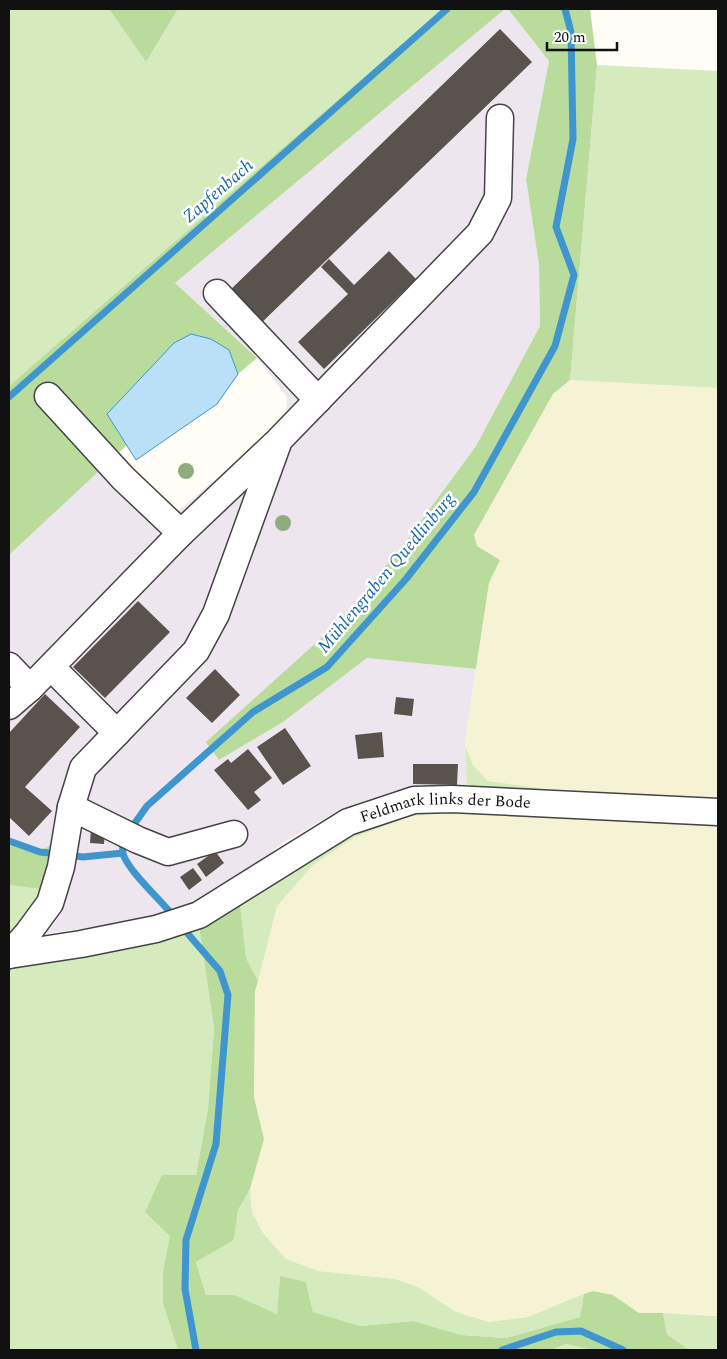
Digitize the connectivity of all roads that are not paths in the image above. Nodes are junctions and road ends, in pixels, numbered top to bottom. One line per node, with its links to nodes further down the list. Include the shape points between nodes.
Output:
1 (500, 118): 4 (lane, via 498,198 480,232)
2 (218, 293): 4 (lane)
3 (48, 396): 6 (lane, via 123,478)
4 (318, 400): 5 (lane)
5 (279, 440): 6 (lane); 11 (lane, via 216,614 196,651)
6 (181, 533): 8 (lane)
7 (9, 666): 9 (lane)
8 (50, 667): 9 (lane); 11 (lane)
9 (30, 688): 10 (lane)
10 (9, 706)
11 (118, 733): 12 (lane, via 83,768)
12 (71, 807): 14 (lane, via 168,852); 15 (lane, via 61,868 50,903)
13 (718, 812): 15 (lane, Feldmark links der Bode, via 414,800 348,822 199,915 167,926)
14 (234, 834)
15 (9, 955)

